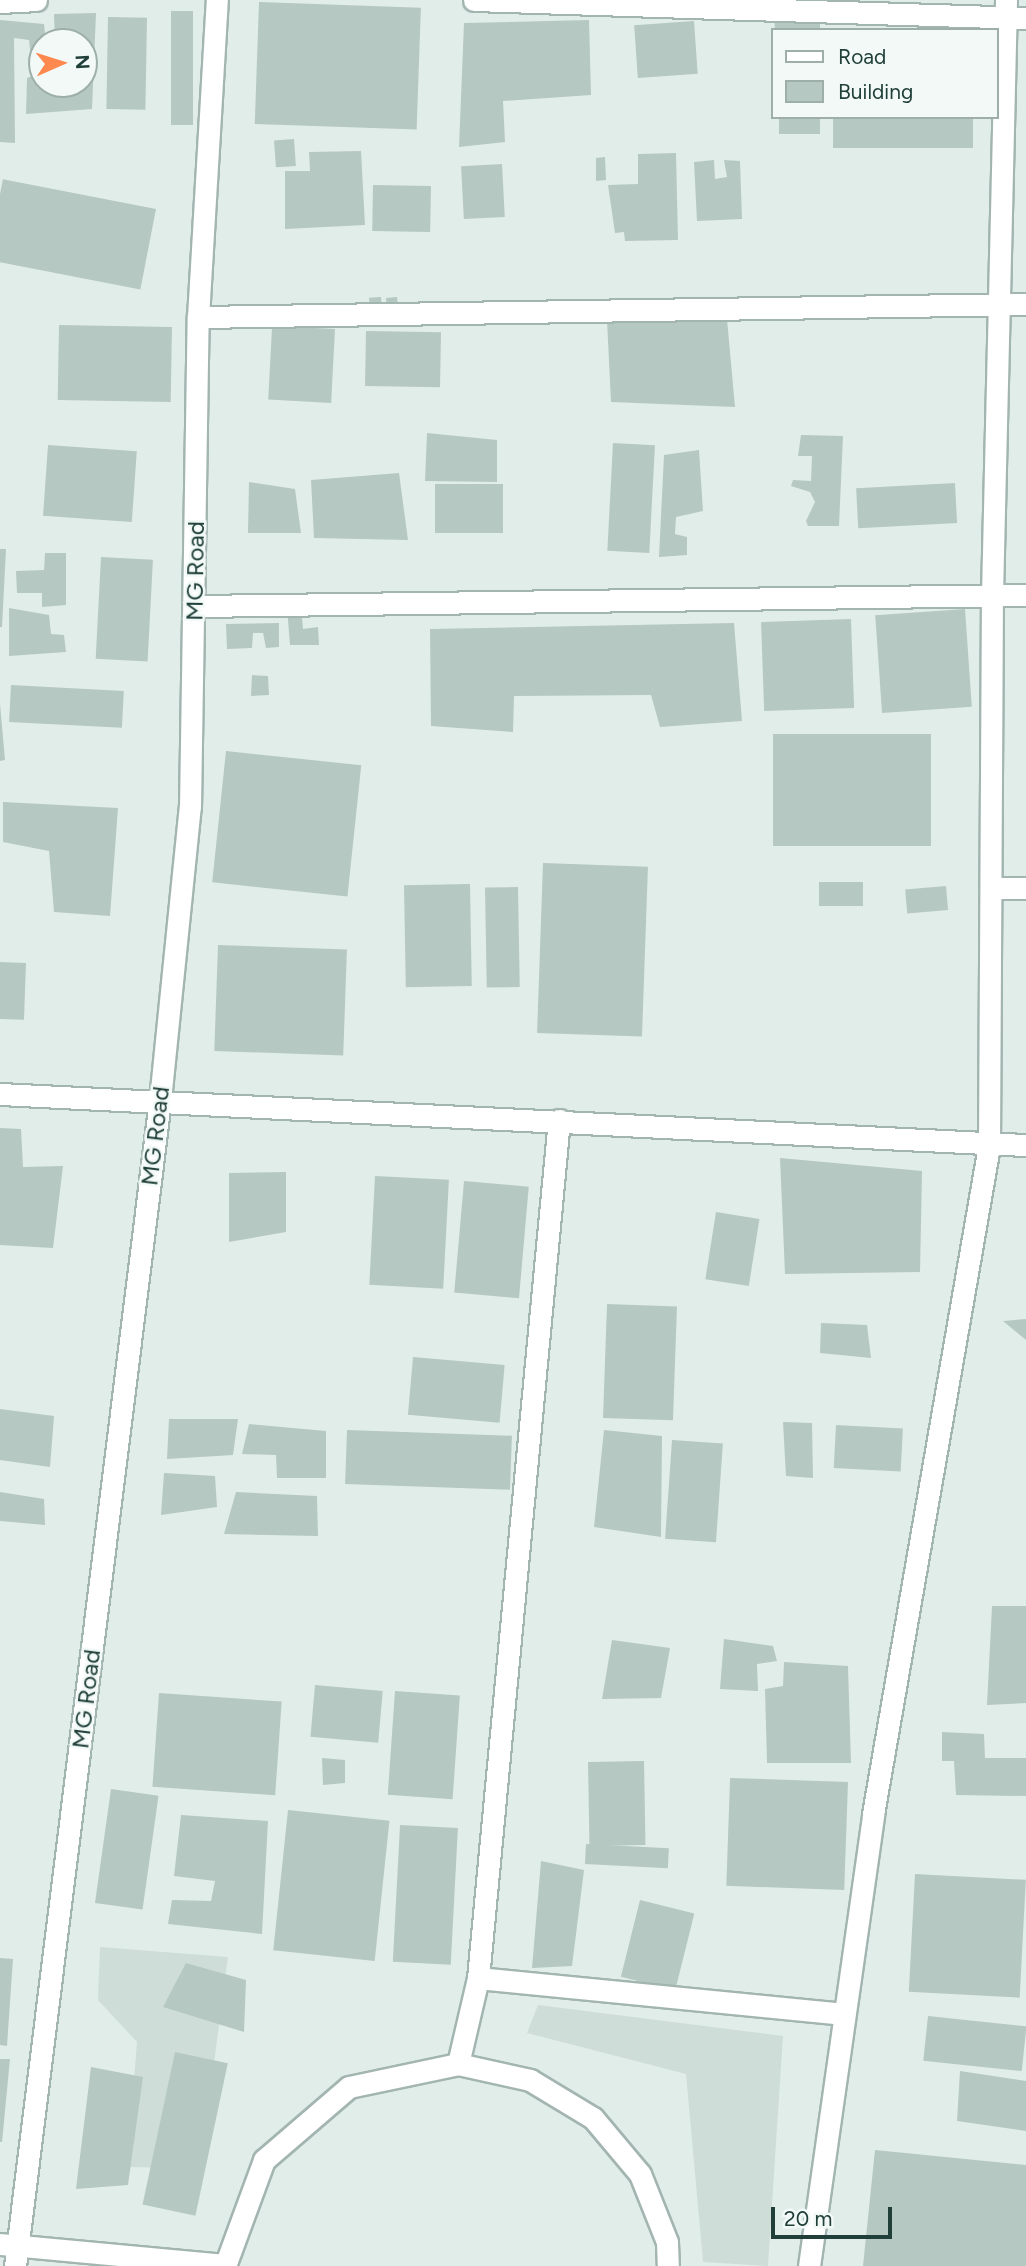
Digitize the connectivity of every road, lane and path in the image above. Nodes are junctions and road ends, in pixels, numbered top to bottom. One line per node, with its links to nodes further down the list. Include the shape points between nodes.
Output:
1 (36, 0): 4 (street)
2 (217, 0): 8 (street, MG Road)
3 (474, 0): 5 (street)
4 (0, 2)
5 (1012, 12): 6 (street)
6 (997, 304): 7 (street); 8 (street); 10 (street)
7 (1026, 304)
8 (198, 317): 11 (street, MG Road)
9 (1026, 594): 10 (street)
10 (992, 595): 11 (street); 12 (street)
11 (195, 607): 15 (street, MG Road, via 190,807)
12 (992, 888): 13 (street); 18 (street)
13 (1026, 888)
14 (0, 1094): 15 (street)
15 (160, 1100): 16 (street); 22 (street, MG Road)
16 (559, 1121): 18 (street); 19 (street)
17 (1026, 1145): 18 (street)
18 (989, 1146): 20 (street, via 873,1814)
19 (478, 1978): 20 (street); 21 (street)
20 (844, 2014): 25 (street)
21 (458, 2064): 23 (street, via 349,2087 264,2160); 24 (street, via 530,2080 593,2118 640,2174 667,2242)
22 (11, 2252): 23 (street, via 91,2249)
23 (225, 2265)
24 (668, 2266)
25 (809, 2266)

